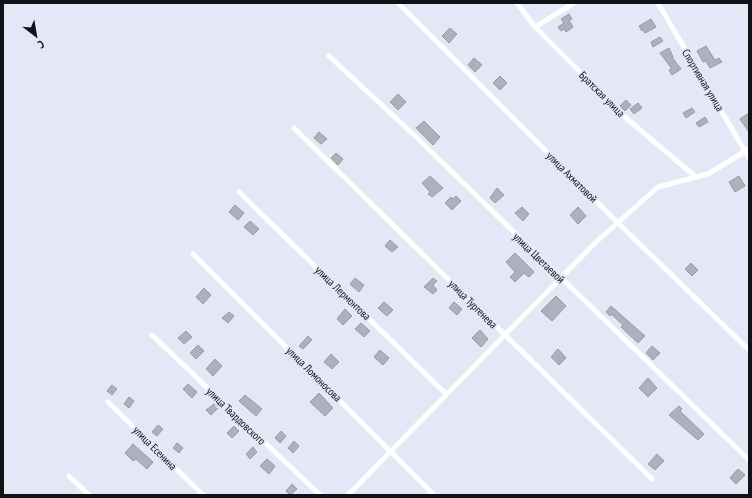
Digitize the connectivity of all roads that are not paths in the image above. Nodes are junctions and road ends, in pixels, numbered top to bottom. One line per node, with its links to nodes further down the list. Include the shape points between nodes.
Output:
1 (398, 3): 12 (street, улица Ахматовой)
2 (517, 3): 5 (street, Братская улица, via 521,12)
3 (574, 3): 5 (street)
4 (658, 3): 8 (street, Спортивная улица)
5 (535, 28): 10 (street, Братская улица, via 607,102)
6 (329, 56): 14 (street, улица Цветаевой)
7 (294, 128): 16 (street, улица Тургенева)
8 (747, 150): 9 (street, Спортивная улица); 10 (street, via 708,174)
9 (749, 158)
10 (696, 177): 12 (street, via 658,187)
11 (239, 192): 18 (street, улица Лермонтова)
12 (617, 222): 14 (street); 17 (street, улица Ахматовой)
13 (193, 254): 20 (street, улица Ломоносова)
14 (561, 279): 16 (street); 21 (street, улица Цветаевой)
15 (152, 335): 26 (street, улица Твардовского)
16 (504, 335): 18 (street); 23 (street, улица Тургенева)
17 (749, 350)
18 (446, 394): 20 (street)
19 (108, 402): 25 (street, улица Есенина)
20 (390, 452): 27 (street); 28 (street, улица Ломоносова)
21 (749, 460)
22 (69, 476): 24 (street)
23 (652, 479)
24 (88, 495)
25 (203, 495)
26 (320, 495)
27 (348, 495)
28 (434, 495)

